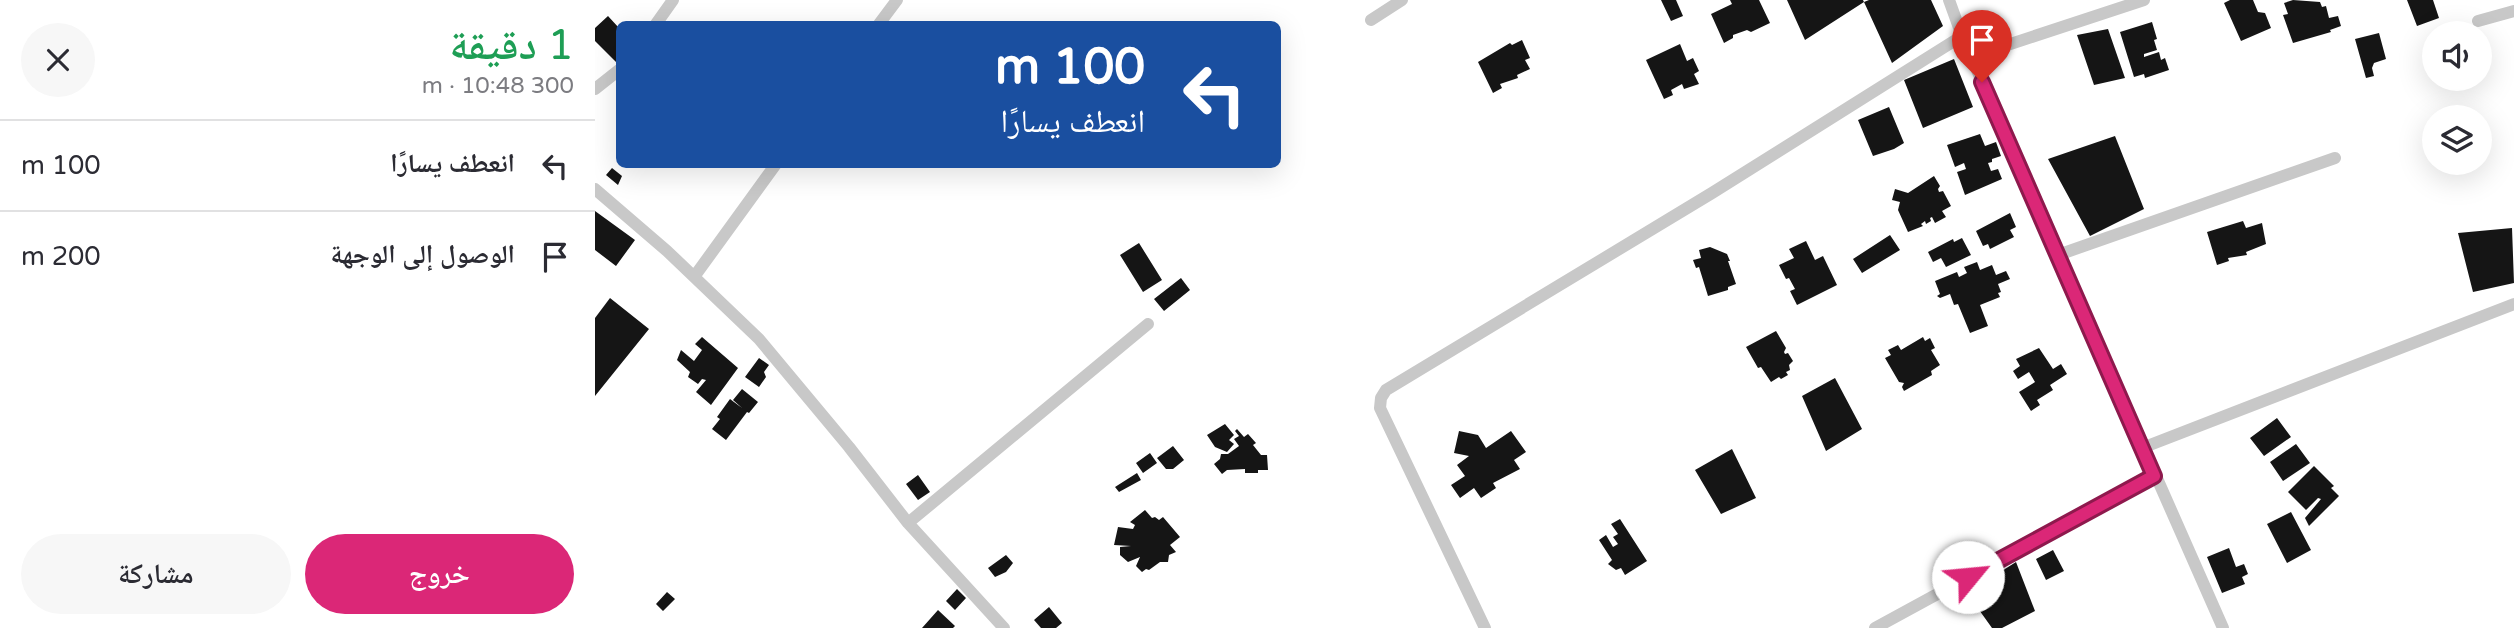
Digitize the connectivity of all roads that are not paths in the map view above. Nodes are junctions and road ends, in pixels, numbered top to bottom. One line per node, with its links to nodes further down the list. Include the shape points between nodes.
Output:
1 (673, 0): 8 (street)
2 (897, 0): 9 (street)
3 (1402, 0): 7 (street)
4 (1949, 0): 11 (street)
5 (2144, 0): 12 (street)
6 (2514, 11): 10 (street)
7 (1371, 20)
8 (658, 21)
9 (881, 21)
10 (2478, 21)
11 (1962, 36): 12 (street); 26 (street, via 1386,390 1380,408)
12 (1971, 57): 18 (street)
13 (616, 73): 14 (street)
14 (595, 89)
15 (2335, 158): 18 (street)
16 (773, 168): 19 (street)
17 (595, 189): 19 (street)
18 (2058, 256): 22 (street)
19 (694, 277): 24 (street, via 759,339)
20 (2514, 304): 22 (street)
21 (1148, 324): 24 (street)
22 (2142, 448): 23 (street)
23 (2154, 476): 27 (street); 28 (street)
24 (908, 523): 25 (street)
25 (1004, 628)
26 (1485, 628)
27 (1875, 628)
28 (2223, 628)

